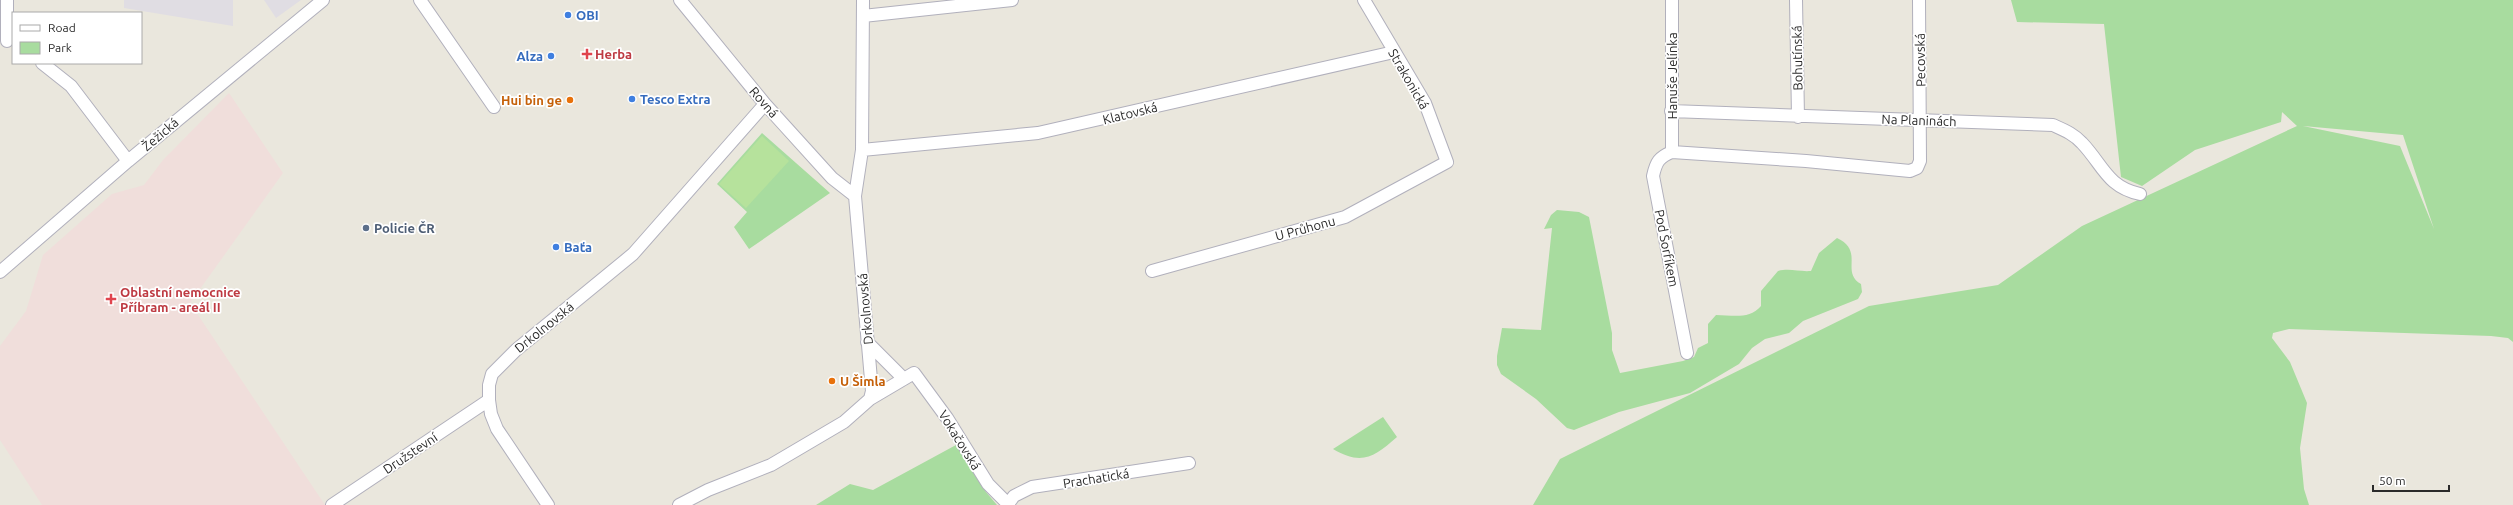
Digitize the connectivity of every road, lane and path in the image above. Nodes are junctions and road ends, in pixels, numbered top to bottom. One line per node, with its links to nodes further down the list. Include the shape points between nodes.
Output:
1 (7, 0): 12 (street)
2 (323, 0): 22 (street, Žežická)
3 (420, 0): 16 (street)
4 (680, 0): 15 (street, Rovná)
5 (863, 0): 11 (street, Drkolnovská)
6 (1012, 0): 11 (street)
7 (1364, 0): 13 (street, Strakonická)
8 (1672, 0): 17 (street, Hanuše Jelínka)
9 (1796, 0): 18 (street, Bohutínská)
10 (1919, 0): 19 (street, Pecovská)
11 (863, 16): 20 (street, Drkolnovská)
12 (7, 41)
13 (1394, 52): 20 (street, Klatovská, via 1038,134); 23 (street, Strakonická, via 1412,77 1425,103)
14 (43, 64): 22 (street, via 71,86)
15 (765, 104): 25 (street, Rovná, via 832,178); 32 (street, Drkolnovská, via 633,254 502,362 492,374)
16 (494, 107)
17 (1671, 111): 18 (street, Na Planinách); 21 (street, Hanuše Jelínka)
18 (1798, 117): 19 (street, Na Planinách)
19 (1920, 120): 21 (street, Pecovská, via 1920,161 1916,168 1910,171); 24 (street, Na Planinách, via 2053,125 2069,132 2082,143 2107,177 2125,191)
20 (862, 150): 25 (street, Drkolnovská)
21 (1672, 152): 29 (street, Pod Šorfíkem, via 1662,155 1656,163 1653,176)
22 (128, 161): 27 (street, Žežická)
23 (1447, 162): 26 (street, U Průhonu, via 1345,217)
24 (2140, 194)
25 (855, 196): 28 (street, Drkolnovská)
26 (1152, 270)
27 (0, 272)
28 (867, 342): 30 (street, Vokačovská); 31 (street, Drkolnovská)
29 (1688, 353)
30 (909, 376): 31 (street); 37 (street, Vokačovská, via 946,418 988,484)
31 (870, 399): 36 (street, via 855,414 836,427 771,465 708,490)
32 (489, 400): 34 (street, Družstevní); 35 (street, Drkolnovská, via 497,429)
33 (1189, 463): 37 (street, Prachatická, via 1032,487 1014,496)
34 (332, 505)
35 (548, 505)
36 (679, 505)
37 (1009, 505)

